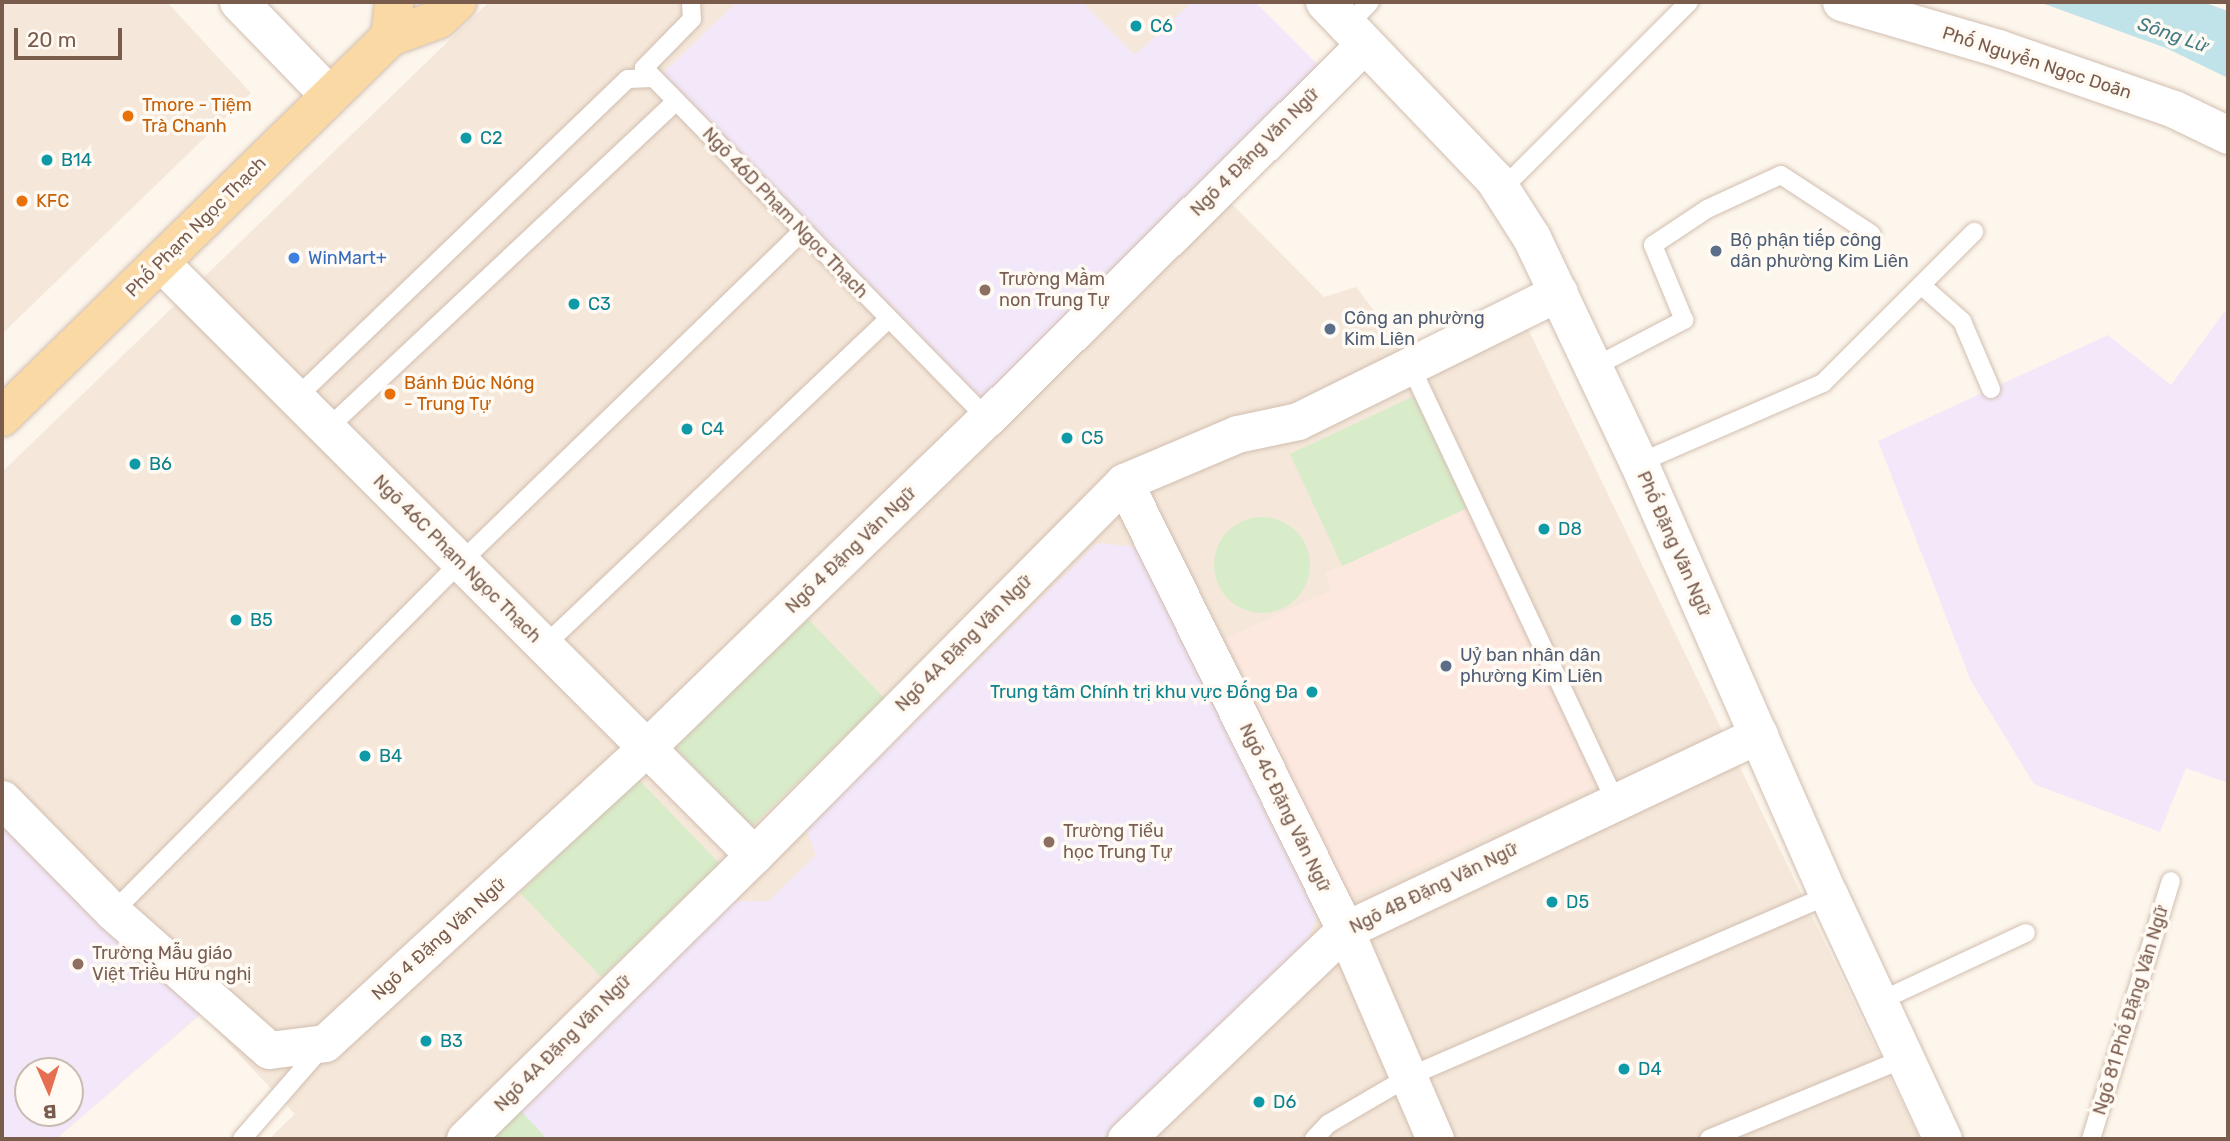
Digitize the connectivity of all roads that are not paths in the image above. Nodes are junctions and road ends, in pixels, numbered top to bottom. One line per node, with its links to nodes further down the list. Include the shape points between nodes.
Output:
1 (239, 2): 9 (street)
2 (457, 2): 7 (main road, Phố Phạm Ngọc Thạch, via 439,19)
3 (692, 2): 8 (lane, via 691,19 644,68)
4 (1689, 2): 12 (lane)
5 (1841, 2): 11 (street, Phố Nguyễn Ngọc Doãn, via 1998,48 2174,109)
6 (1352, 18): 12 (street, Phố Đặng Văn Ngữ); 25 (street, Ngõ 4 Đặng Văn Ngữ)
7 (392, 19): 9 (main road, Phố Phạm Ngọc Thạch)
8 (653, 78): 10 (lane, Ngõ 46D Phạm Ngọc Thạch); 23 (lane, via 628,79)
9 (329, 95): 16 (main road, Phố Phạm Ngọc Thạch)
10 (676, 101): 13 (lane, Ngõ 46D Phạm Ngọc Thạch); 26 (lane)
11 (2228, 135)
12 (1501, 190): 18 (street, Phố Đặng Văn Ngữ)
13 (802, 232): 19 (lane, Ngõ 46D Phạm Ngọc Thạch); 29 (lane)
14 (1975, 232): 17 (lane)
15 (1871, 234): 21 (lane, via 1782,175 1707,209 1653,245 1684,320)
16 (160, 263): 23 (street, Ngõ 46C Phạm Ngọc Thạch); 24 (main road, Phố Phạm Ngọc Thạch)
17 (1921, 285): 22 (lane, via 1962,321); 27 (lane, via 1823,383)
18 (1559, 292): 20 (street, Ngõ 4A Đặng Văn Ngữ); 21 (street, Phố Đặng Văn Ngữ)
19 (888, 319): 25 (lane, Ngõ 46D Phạm Ngọc Thạch); 30 (lane)
20 (1411, 367): 28 (street, Ngõ 4A Đặng Văn Ngữ, via 1298,421 1237,434); 34 (lane)
21 (1594, 367): 27 (street, Phố Đặng Văn Ngữ)
22 (1991, 389)
23 (296, 398): 26 (street, Ngõ 46C Phạm Ngọc Thạch)
24 (2, 417)
25 (987, 418): 32 (street, Ngõ 4 Đặng Văn Ngữ)
26 (327, 429): 29 (street, Ngõ 46C Phạm Ngọc Thạch)
27 (1639, 463): 31 (street, Phố Đặng Văn Ngữ)
28 (1124, 482): 35 (street, Ngõ 4A Đặng Văn Ngữ); 39 (street, Ngõ 4C Đặng Văn Ngữ)
29 (460, 563): 30 (street, Ngõ 46C Phạm Ngọc Thạch); 38 (lane)
30 (544, 646): 32 (street, Ngõ 46C Phạm Ngọc Thạch)
31 (1759, 734): 34 (street, Ngõ 4B Đặng Văn Ngữ); 37 (street, Phố Đặng Văn Ngữ)
32 (646, 748): 35 (street, Ngõ 46C Phạm Ngọc Thạch); 42 (street, Ngõ 4 Đặng Văn Ngữ)
33 (2, 799): 38 (street)
34 (1615, 800): 39 (street, Ngõ 4B Đặng Văn Ngữ)
35 (754, 855): 46 (street, Ngõ 4A Đặng Văn Ngữ)
36 (2171, 881): 52 (lane, Ngõ 81 Phố Đặng Văn Ngữ)
37 (1829, 895): 41 (street, Phố Đặng Văn Ngữ); 44 (lane)
38 (113, 912): 42 (street, via 268,1050)
39 (1345, 930): 44 (street, Ngõ 4C Đặng Văn Ngữ); 47 (street, Ngõ 4B Đặng Văn Ngữ)
40 (2026, 933): 41 (lane)
41 (1880, 1001): 43 (street, Phố Đặng Văn Ngữ)
42 (325, 1043): 45 (lane)
43 (1906, 1058): 50 (lane); 51 (street, Phố Đặng Văn Ngữ)
44 (1408, 1077): 48 (lane, via 1328,1124); 49 (street, Ngõ 4C Đặng Văn Ngữ)
45 (242, 1139)
46 (465, 1139)
47 (1126, 1139)
48 (1314, 1139)
49 (1435, 1139)
50 (1709, 1139)
51 (1943, 1139)
52 (2091, 1139)

